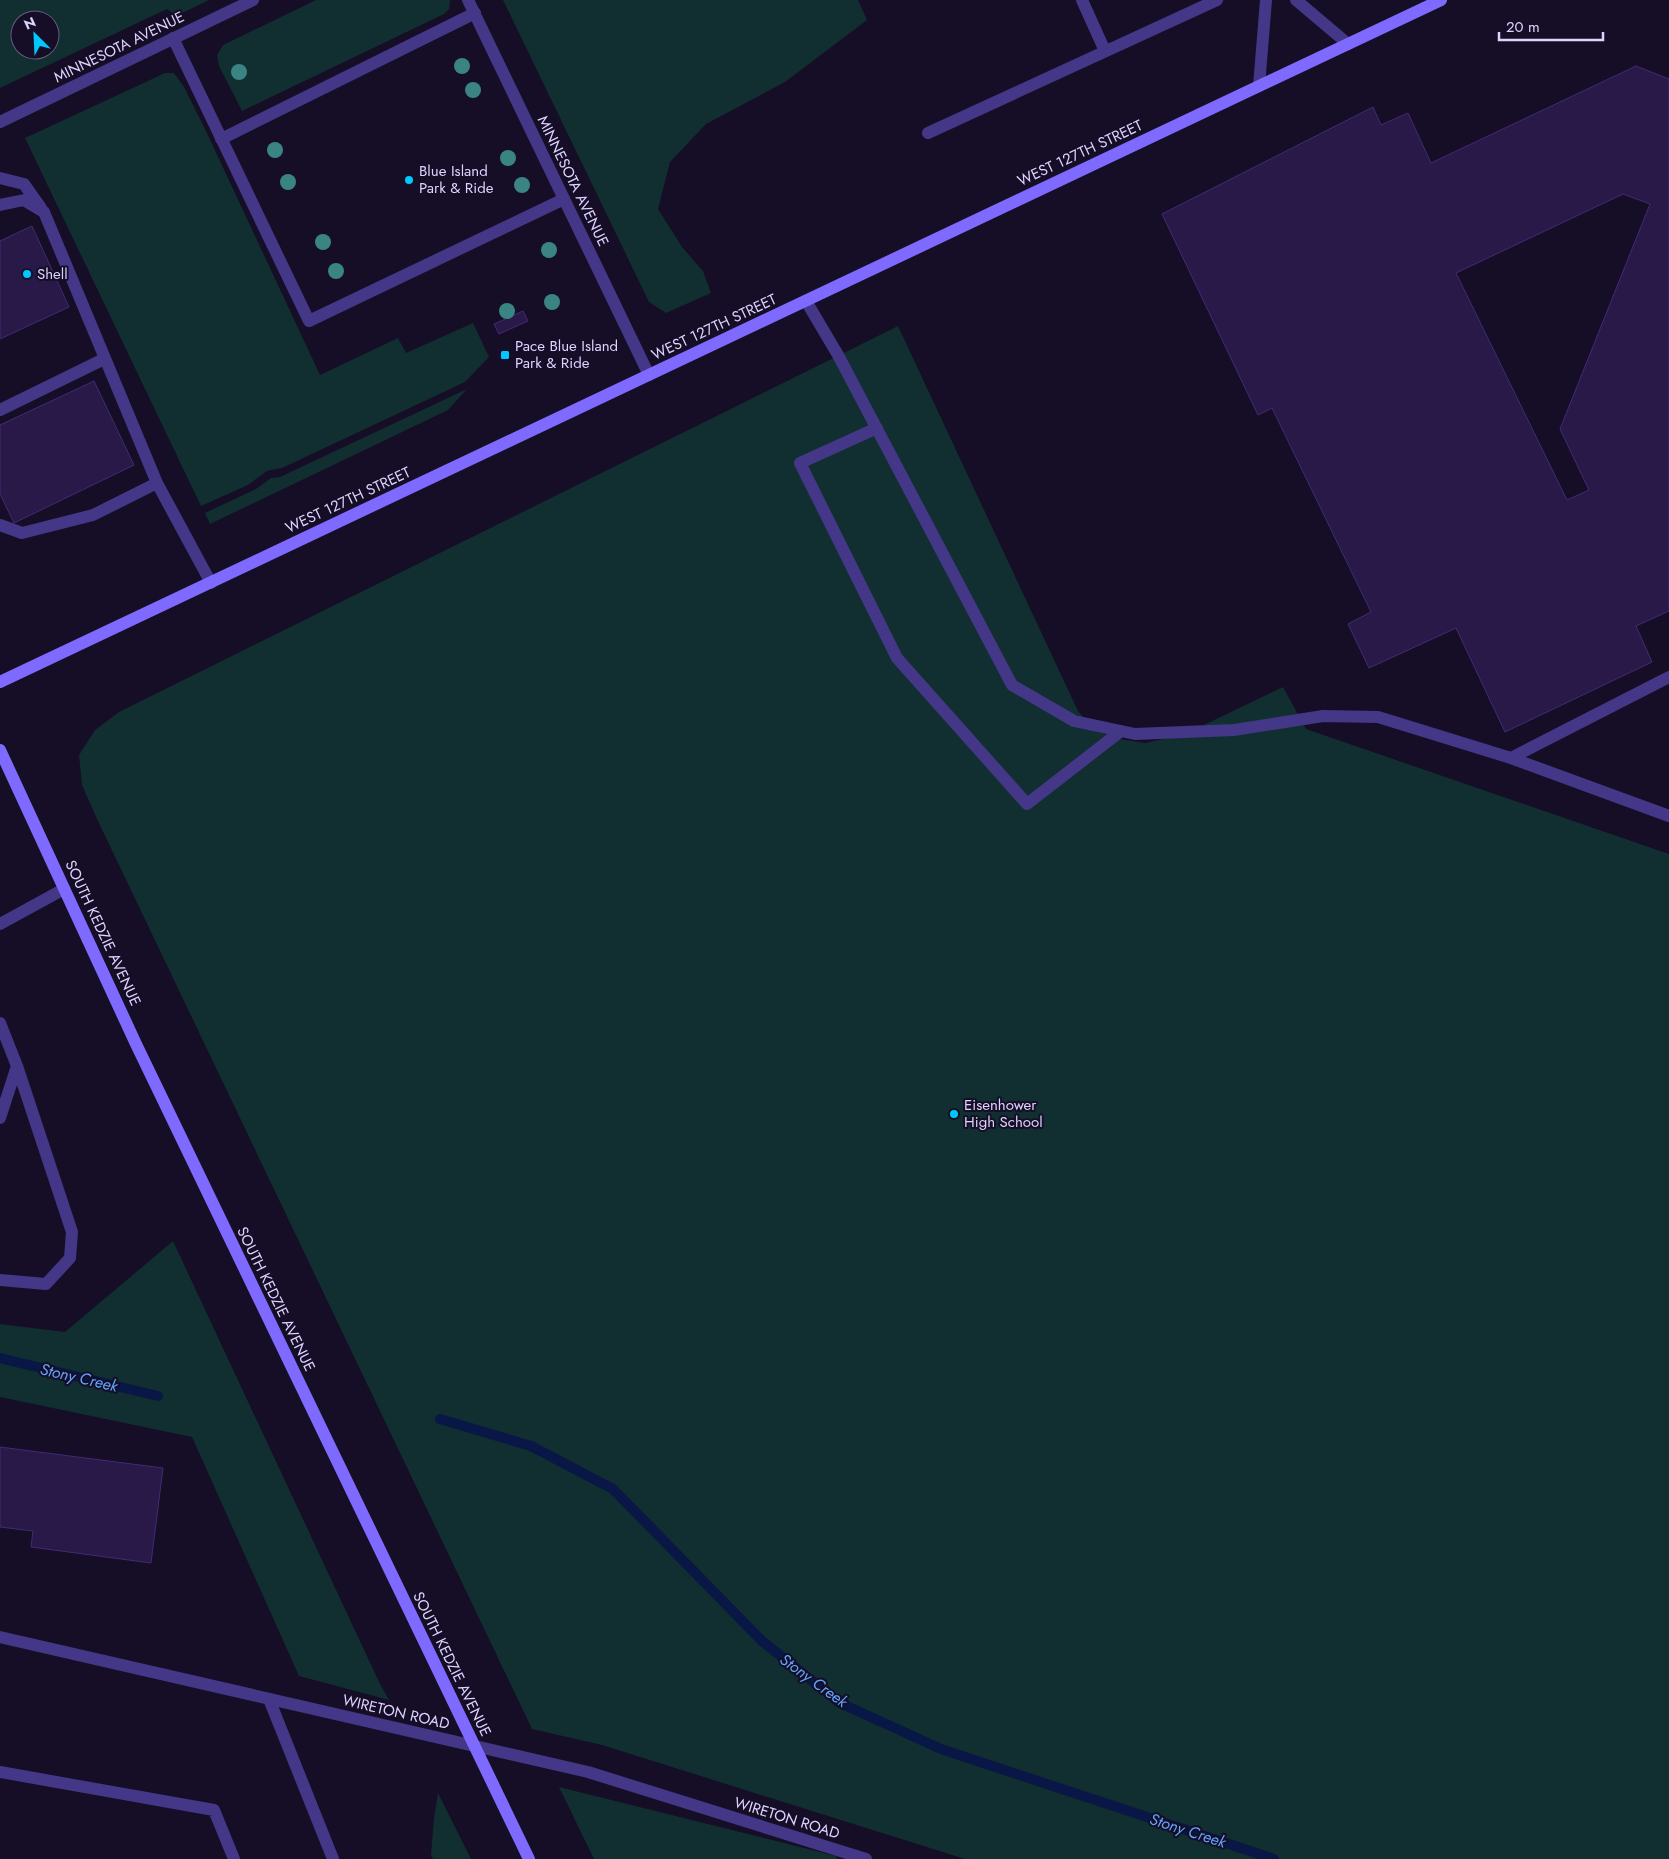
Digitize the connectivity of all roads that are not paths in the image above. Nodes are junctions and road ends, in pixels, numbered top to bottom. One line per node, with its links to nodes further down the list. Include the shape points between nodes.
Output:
1 (253, 0): 9 (street, MINNESOTA AVENUE)
2 (468, 0): 8 (street, MINNESOTA AVENUE)
3 (1082, 0): 11 (street)
4 (1217, 0): 11 (street)
5 (1266, 0): 12 (street)
6 (1296, 0): 10 (street)
7 (1441, 0): 10 (main road, WEST 127TH STREET)
8 (475, 13): 15 (street); 17 (street, MINNESOTA AVENUE)
9 (173, 38): 13 (street, MINNESOTA AVENUE); 15 (street)
10 (1348, 44): 12 (main road, WEST 127TH STREET)
11 (1105, 51): 14 (street)
12 (1260, 86): 20 (main road, WEST 127TH STREET)
13 (0, 122)
14 (928, 133)
15 (221, 139): 17 (street, via 309,321)
16 (0, 178): 19 (street, via 24,184)
17 (564, 199): 22 (street, MINNESOTA AVENUE)
18 (0, 205): 19 (street, via 24,200)
19 (44, 212): 21 (street)
20 (806, 301): 22 (main road, WEST 127TH STREET); 24 (street)
21 (104, 358): 23 (street); 25 (street)
22 (649, 375): 27 (main road, WEST 127TH STREET)
23 (0, 410)
24 (877, 428): 30 (street, via 1012,685 1074,721); 30 (street, via 800,463 897,658 1027,804)
25 (157, 483): 26 (street, via 93,514 22,533); 27 (street)
26 (0, 525)
27 (211, 583): 29 (main road, WEST 127TH STREET)
28 (1669, 677): 32 (street)
29 (0, 682)
30 (1121, 731): 32 (street, via 1135,734 1234,730 1323,716 1378,717)
31 (0, 750): 34 (main road, SOUTH KEDZIE AVENUE)
32 (1512, 758): 33 (street)
33 (1669, 816)
34 (64, 889): 35 (street); 45 (main road, SOUTH KEDZIE AVENUE, via 140,1054)
35 (0, 924)
36 (0, 1023): 37 (street)
37 (17, 1066): 38 (street); 39 (street, via 72,1232 71,1250 70,1258 46,1284)
38 (0, 1118)
39 (0, 1280)
40 (0, 1637): 41 (street, WIRETON ROAD)
41 (270, 1699): 44 (street); 46 (street, WIRETON ROAD, via 588,1772)
42 (0, 1772): 43 (street, via 214,1810)
43 (234, 1859)
44 (333, 1859)
45 (529, 1859)
46 (866, 1859)

